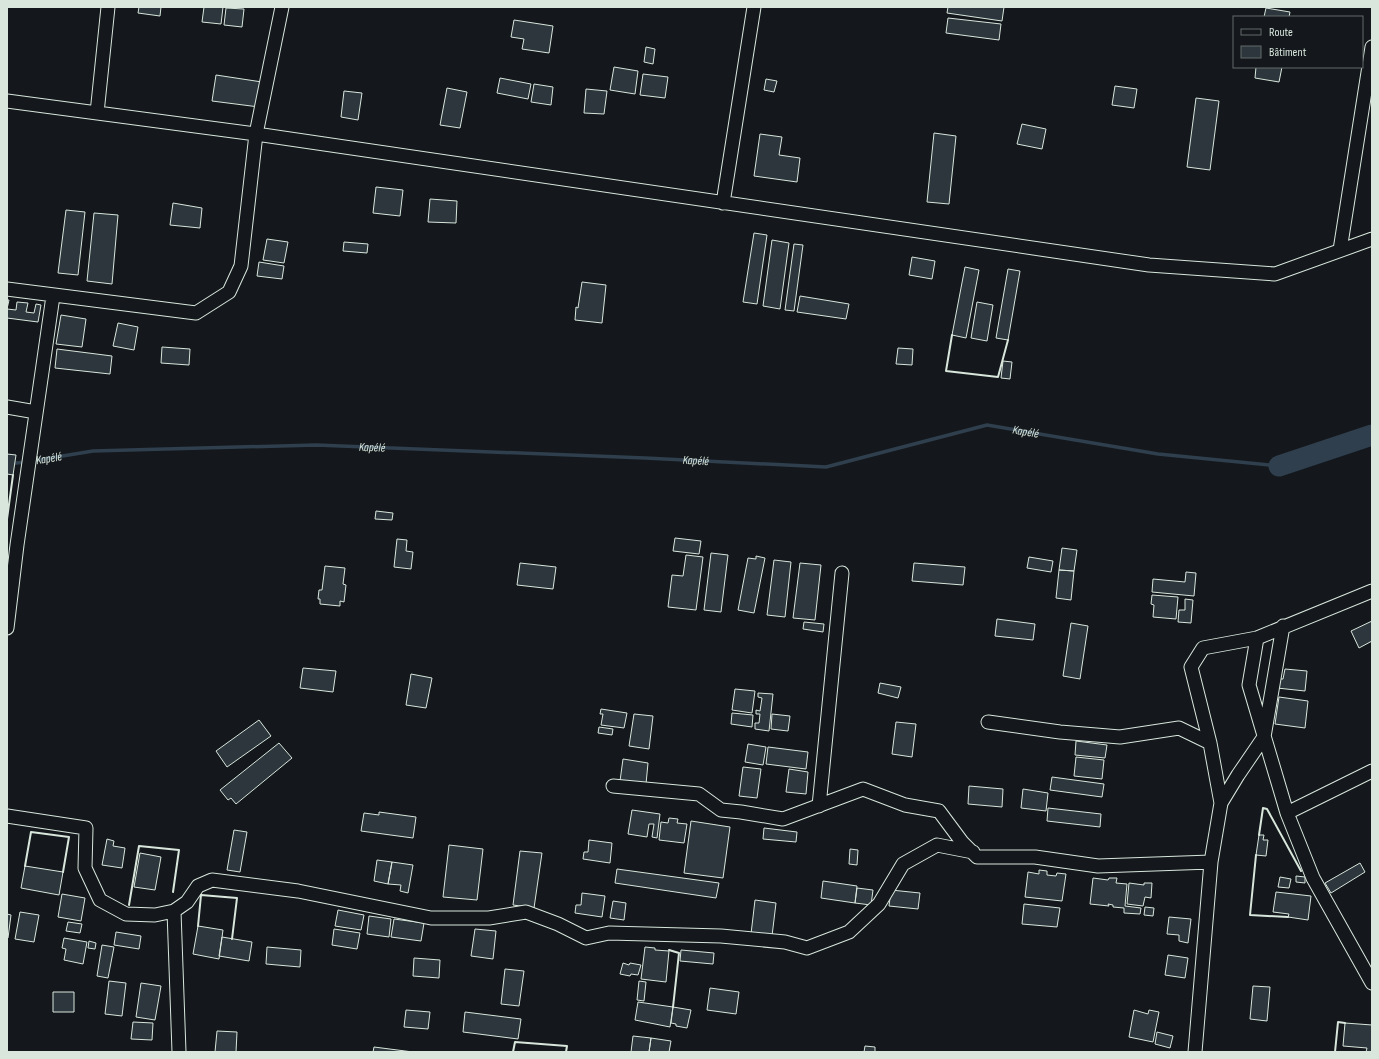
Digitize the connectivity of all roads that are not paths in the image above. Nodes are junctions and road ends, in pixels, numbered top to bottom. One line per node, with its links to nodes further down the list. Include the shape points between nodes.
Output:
1 (108, 7): 6 (street)
2 (282, 7): 7 (street)
3 (754, 7): 8 (street)
4 (1372, 47): 10 (street)
5 (7, 101): 6 (street)
6 (97, 113): 7 (street)
7 (256, 134): 8 (street); 12 (street, via 241,266 229,292 196,313)
8 (723, 203): 10 (street, via 1149,266 1275,274)
9 (1372, 239): 10 (street)
10 (1340, 250)
11 (7, 289): 12 (street)
12 (53, 296): 14 (street)
13 (7, 407): 14 (street)
14 (36, 412): 15 (street)
15 (12, 544): 19 (street)
16 (842, 573): 27 (street)
17 (1372, 592): 18 (street)
18 (1283, 626): 20 (street); 22 (street)
19 (7, 628)
20 (1257, 638): 22 (street, via 1249,685); 23 (street, via 1203,648 1191,667)
21 (988, 722): 23 (street, via 1120,738 1179,728)
22 (1264, 737): 26 (street); 28 (street)
23 (1210, 743): 26 (street)
24 (1372, 771): 28 (street)
25 (613, 786): 27 (street, via 699,794 721,810 783,819)
26 (1221, 803): 31 (street)
27 (819, 806): 30 (street, via 863,789 905,805 939,811 962,842)
28 (1287, 813): 33 (street, via 1313,878)
29 (7, 816): 32 (street, via 86,828 86,868 100,900 126,914 155,915)
30 (973, 852): 31 (street, via 977,857 1035,857 1098,866); 32 (street, via 937,845 903,864 878,904 849,932 807,948 785,942 721,936 609,933 586,938 526,912 489,918 431,918 298,891 212,880 198,886 187,902)
31 (1211, 862): 35 (street)
32 (174, 911): 34 (street)
33 (1372, 983)
34 (179, 1052)
35 (1195, 1052)

